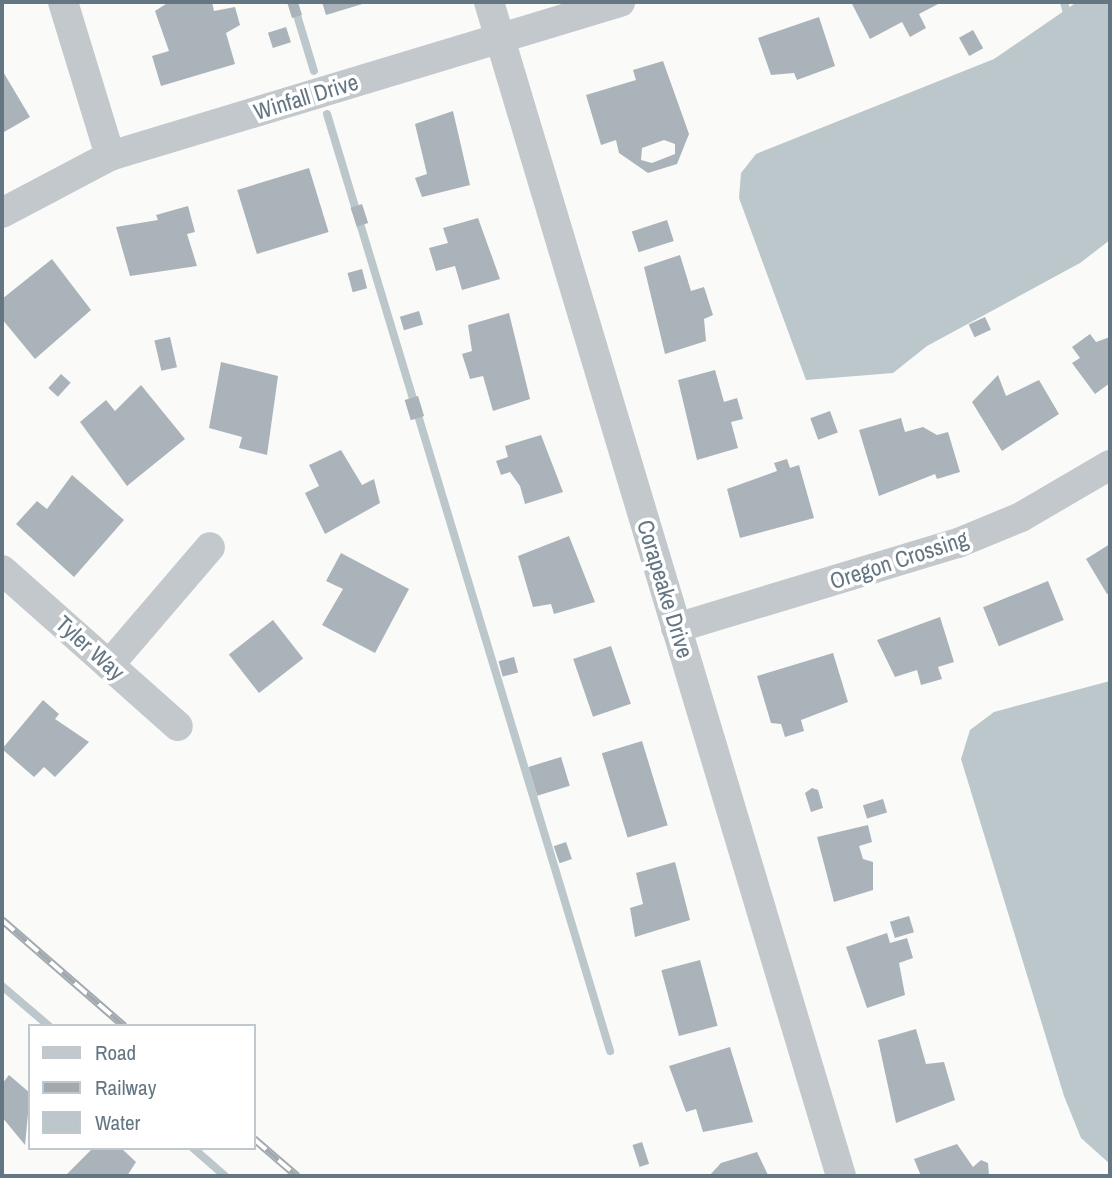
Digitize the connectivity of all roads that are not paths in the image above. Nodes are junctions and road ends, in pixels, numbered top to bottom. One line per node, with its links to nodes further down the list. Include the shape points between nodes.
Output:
1 (62, 2): 5 (street)
2 (489, 2): 4 (street, Corapeake Drive)
3 (620, 2): 4 (street, Winfall Drive)
4 (500, 37): 5 (street, Winfall Drive); 10 (street, Corapeake Drive)
5 (110, 156): 6 (street, Winfall Drive)
6 (2, 214)
7 (1110, 465): 10 (street, Oregon Crossing, via 1021,517 958,543)
8 (210, 547): 11 (street)
9 (2, 570): 11 (street, Tyler Way)
10 (676, 628): 13 (street, Corapeake Drive)
11 (109, 665): 12 (street, Tyler Way)
12 (178, 726)
13 (841, 1176)

